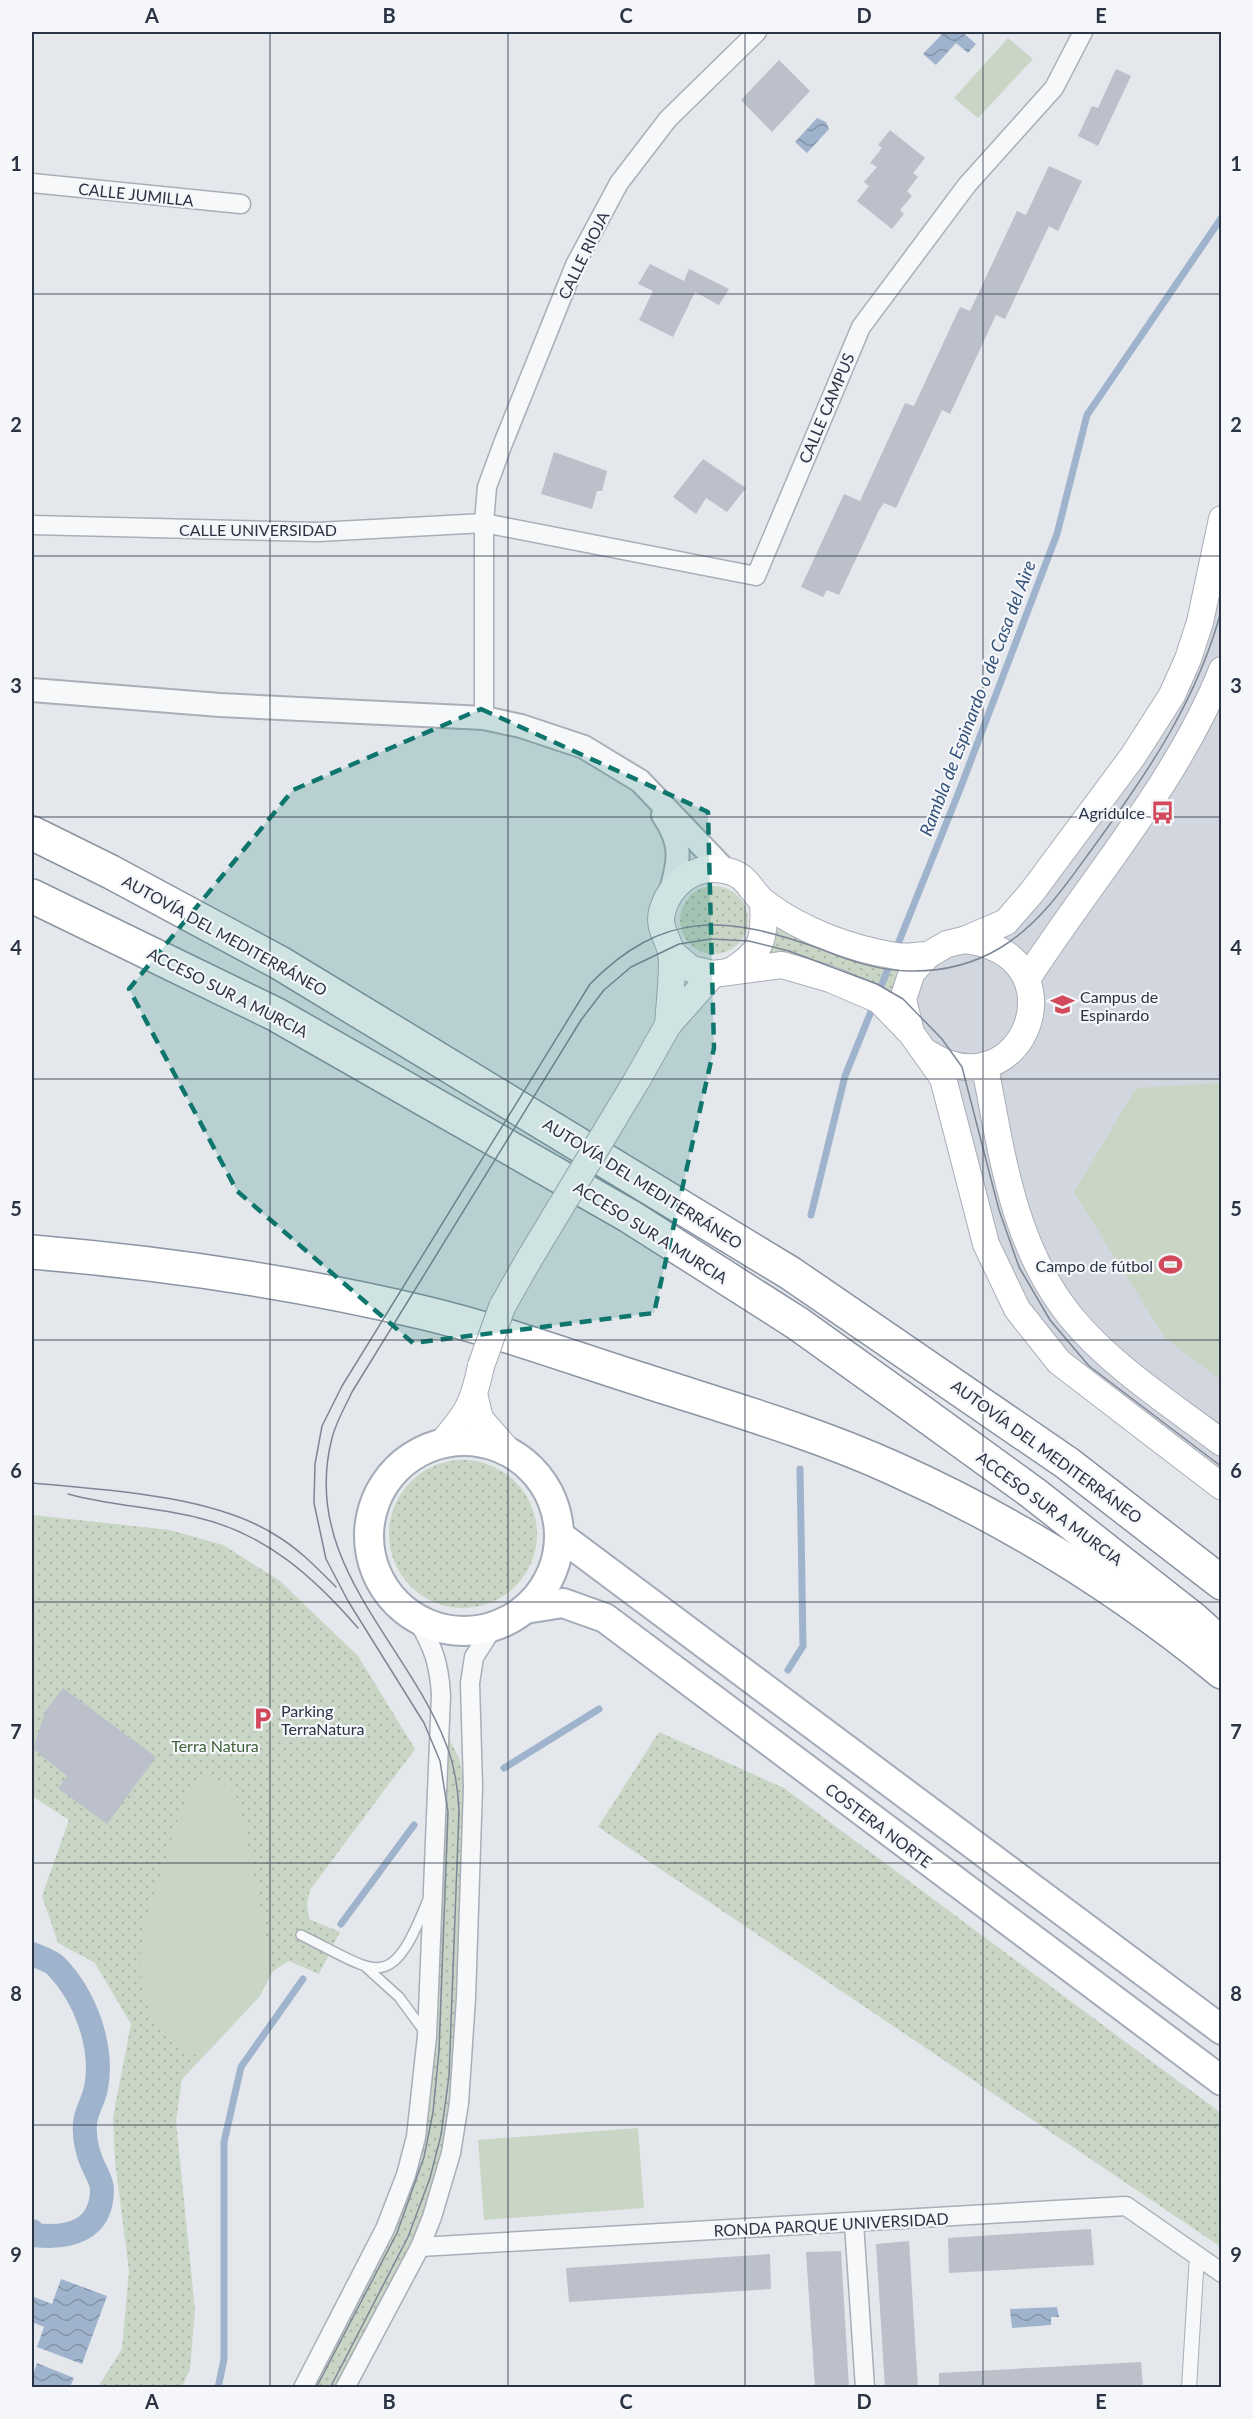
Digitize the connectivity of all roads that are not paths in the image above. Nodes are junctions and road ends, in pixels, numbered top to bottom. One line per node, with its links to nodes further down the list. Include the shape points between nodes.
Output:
1 (757, 32): 6 (street, CALLE RIOJA, via 668,118 619,183 575,264 502,446 487,487)
2 (1083, 32): 6 (street, CALLE CAMPUS, via 1054,88 967,185 861,327 756,576)
3 (32, 183): 4 (street, CALLE JUMILLA)
4 (241, 204)
5 (1221, 519): 17 (main road, via 1200,622 1172,694 1133,756 1032,892 1006,922)
6 (484, 523): 7 (street, CALLE UNIVERSIDAD, via 318,532); 10 (street, CALLE RIOJA)
7 (32, 525)
8 (1221, 670): 21 (main road, via 1204,712 1172,770)
9 (32, 690): 10 (street, via 220,705)
10 (484, 717): 11 (street, via 584,747)
11 (640, 781): 13 (street); 14 (street, via 676,834 679,864)
12 (33, 834): 32 (highway, AUTOVÍA DEL MEDITERRÁNEO, via 280,963 790,1273 1067,1463)
13 (725, 870): 14 (main road, via 692,873); 16 (main road, via 748,881)
14 (671, 890): 18 (main road, via 662,914 662,932)
15 (32, 896): 36 (highway, ACCESO SUR A MURCIA, via 275,1014 649,1229 797,1323 1033,1493 1193,1618)
16 (763, 902): 19 (main road, via 801,925 846,944 897,957); 20 (main road, via 765,933 750,960)
17 (964, 940): 19 (main road); 21 (main road, via 986,942 999,949 1015,960)
18 (671, 952): 20 (main road, via 691,969); 22 (main road)
19 (928, 955): 23 (main road, via 912,972 903,999)
20 (721, 973): 22 (main road); 23 (main road, via 782,965 830,979 879,1000)
21 (1027, 979): 24 (main road, via 1032,1001 1030,1023 1021,1041 1005,1057)
22 (668, 1025): 26 (main road, bridge, via 502,1306 481,1366)
23 (918, 1042): 24 (main road, via 943,1064); 30 (main road, via 943,1078 986,1244 1017,1309 1059,1362)
24 (985, 1066): 27 (main road, via 1003,1163 1034,1260 1071,1317 1093,1339)
25 (32, 1252): 37 (highway, via 159,1264 268,1280 430,1314 856,1453 984,1512 1054,1552 1164,1625)
26 (475, 1398): 28 (main road); 29 (main road, via 480,1419)
27 (1221, 1443)
28 (441, 1444): 29 (main road, COSTERA NORTE, via 488,1444); 34 (main road, COSTERA NORTE, via 412,1457 398,1469 385,1483 371,1518 371,1557 378,1575 400,1607)
29 (510, 1453): 31 (main road, COSTERA NORTE, via 546,1487)
30 (1221, 1487)
31 (559, 1534): 33 (main road, COSTERA NORTE, via 555,1562 543,1588); 41 (main road)
32 (1221, 1583)
33 (525, 1609): 35 (main road, COSTERA NORTE); 43 (main road, COSTERA NORTE, via 563,1603 605,1618)
34 (417, 1618): 35 (main road, COSTERA NORTE, via 441,1629 468,1631); 38 (street, via 434,1648 440,1676)
35 (494, 1626): 45 (street, via 474,1657 470,1683 473,1787 459,2103 444,2180)
36 (1221, 1645)
37 (1221, 1672)
38 (433, 1889): 40 (lane, via 402,1955 380,1969); 42 (street)
39 (301, 1935): 40 (lane)
40 (363, 1965): 42 (lane, via 399,1997)
41 (1221, 2030)
42 (427, 2036): 48 (street, via 421,2110 406,2175 369,2263)
43 (1221, 2081)
44 (854, 2223): 45 (street, RONDA PARQUE UNIVERSIDAD); 46 (street, RONDA PARQUE UNIVERSIDAD, via 1126,2206); 50 (street)
45 (420, 2247): 49 (street)
46 (1197, 2256): 47 (street, RONDA PARQUE UNIVERSIDAD); 51 (street)
47 (1221, 2273)
48 (303, 2388)
49 (345, 2388)
50 (865, 2388)
51 (1189, 2388)

